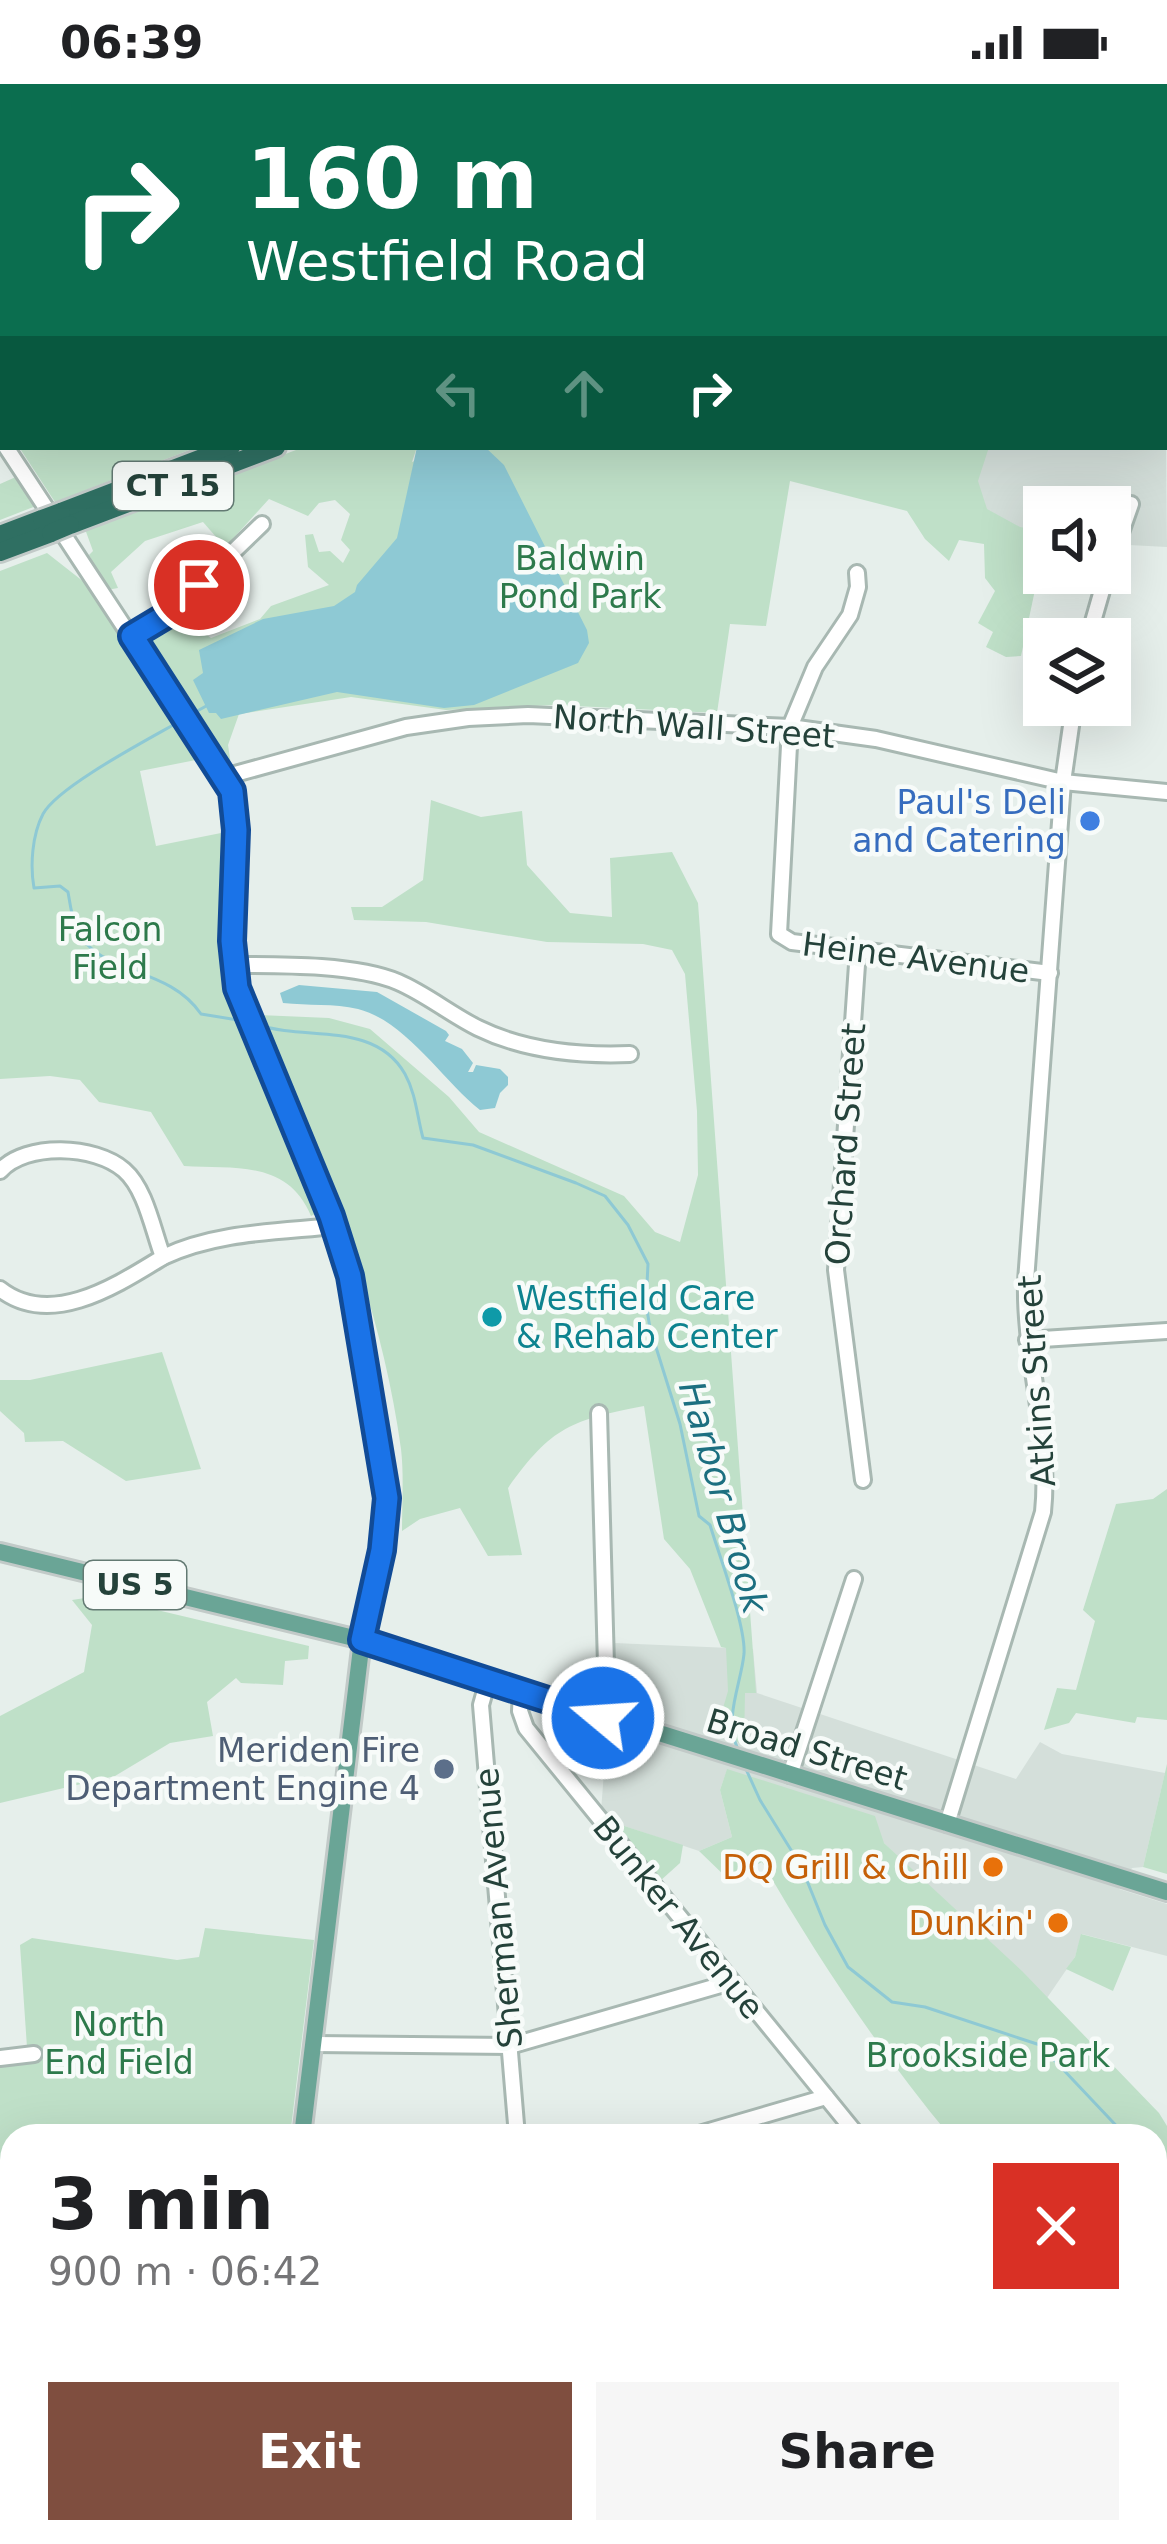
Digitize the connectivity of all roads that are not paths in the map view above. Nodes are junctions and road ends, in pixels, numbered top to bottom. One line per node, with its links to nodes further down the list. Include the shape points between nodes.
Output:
1 (9, 450): 9 (street)
2 (224, 450): 4 (highway, CT 15)
3 (267, 450): 4 (highway, CT 15)
4 (56, 522): 6 (highway, CT 15); 7 (highway, CT 15)
5 (262, 524): 9 (street, via 179,604)
6 (0, 535)
7 (0, 552)
8 (857, 573): 11 (street, via 850,615 815,667)
9 (132, 636): 12 (street)
10 (1071, 726): 13 (street, Atkins Street)
11 (790, 727): 12 (street, North Wall Street, via 468,718 377,733); 13 (street, North Wall Street); 15 (street, Heine Avenue, via 778,927 782,938)
12 (224, 777): 16 (street, via 236,816)
13 (1063, 782): 14 (street, North Wall Street); 17 (street, Atkins Street)
14 (1167, 792)
15 (858, 950): 17 (street, Heine Avenue); 26 (street, Orchard Street, via 836,1270)
16 (234, 964): 18 (street, via 378,976 500,1037 558,1051); 20 (street, via 243,1009)
17 (1050, 974): 24 (street, Atkins Street)
18 (631, 1054)
19 (0, 1171): 21 (street, via 29,1154 54,1152 80,1152 124,1170)
20 (334, 1226): 21 (street, via 192,1243); 29 (street, via 350,1276 387,1498)
21 (163, 1257): 22 (street, via 80,1300 45,1306)
22 (0, 1289)
23 (1167, 1330): 24 (street)
24 (1027, 1340): 34 (street, Atkins Street, via 1043,1447 1042,1512)
25 (599, 1413): 32 (street)
26 (863, 1480)
27 (0, 1552): 29 (main road, US 5)
28 (854, 1579): 33 (street)
29 (362, 1640): 30 (main road, Broad Street / US 5); 37 (main road)
30 (488, 1680): 31 (main road, Broad Street / US 5); 38 (street, Sherman Avenue, via 482,1705)
31 (521, 1691): 32 (main road, Broad Street / US 5); 36 (street, Bunker Avenue, via 526,1728)
32 (603, 1718): 33 (main road, Broad Street / US 5)
33 (790, 1775): 34 (main road, Broad Street / US 5)
34 (947, 1824): 35 (main road, Broad Street / US 5)
35 (1167, 1892)
36 (731, 1982): 38 (street); 41 (street, Bunker Avenue)
37 (314, 2044): 38 (street); 42 (main road)
38 (510, 2046): 43 (street, Sherman Avenue)
39 (34, 2054): 40 (street)
40 (0, 2058)
41 (826, 2097): 44 (street); 45 (street, Bunker Avenue)
42 (304, 2124)
43 (516, 2124)
44 (736, 2124)
45 (848, 2124)

